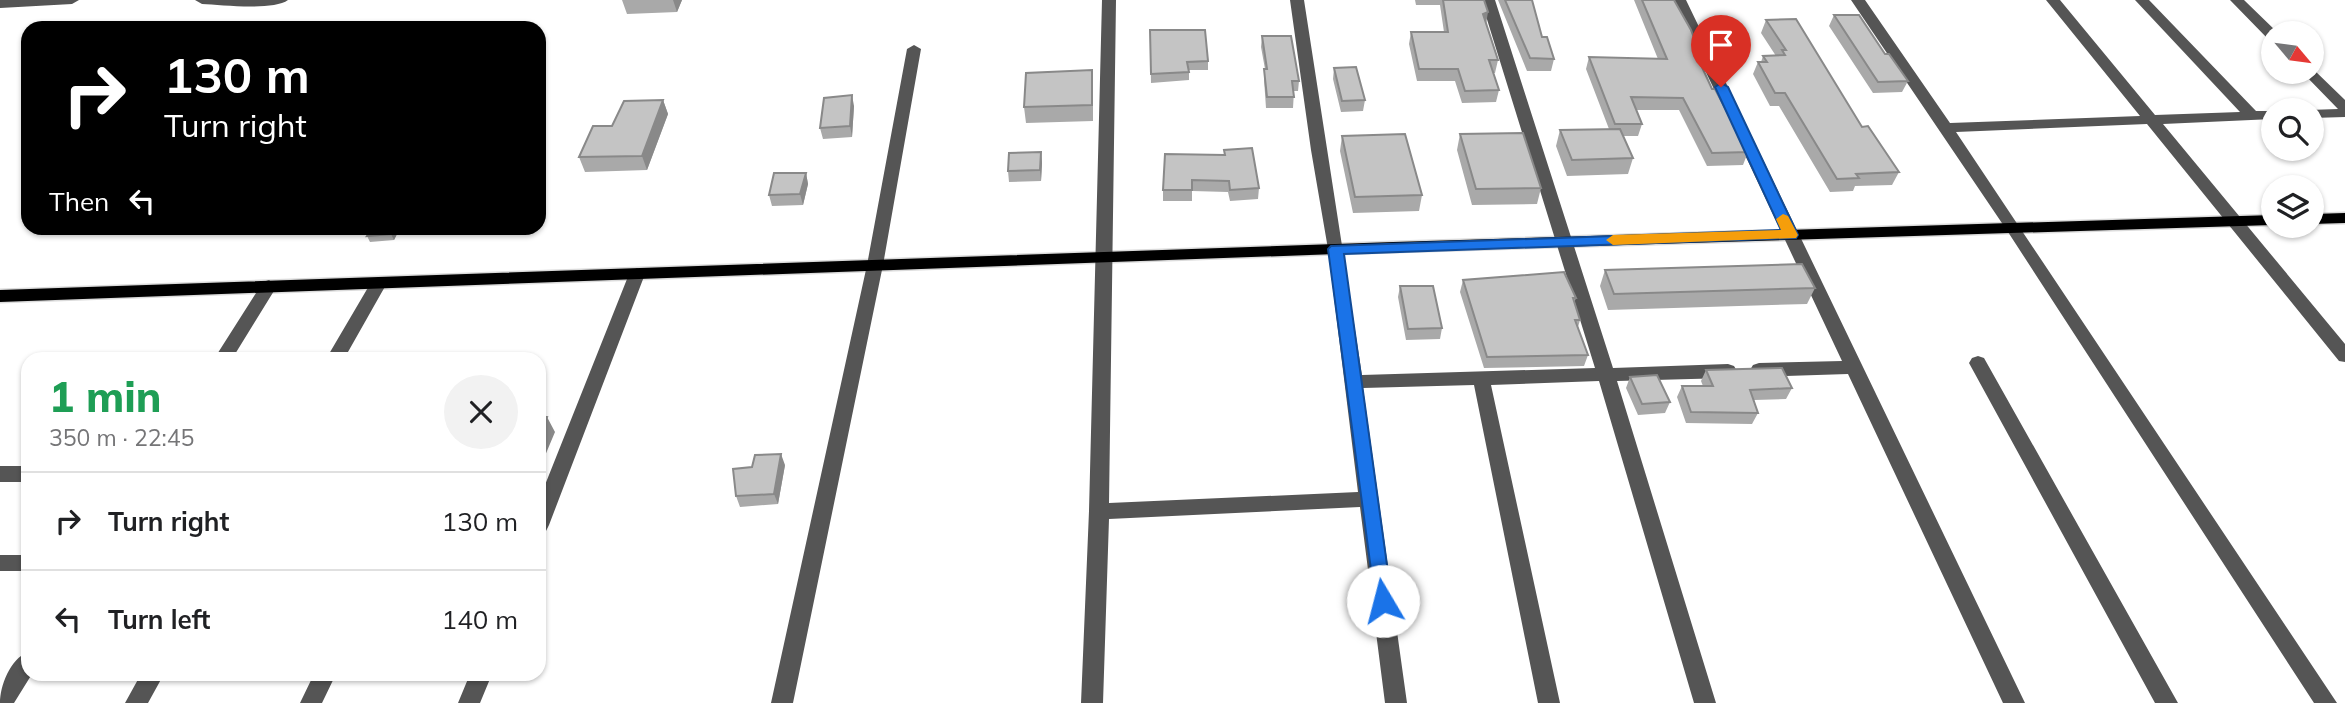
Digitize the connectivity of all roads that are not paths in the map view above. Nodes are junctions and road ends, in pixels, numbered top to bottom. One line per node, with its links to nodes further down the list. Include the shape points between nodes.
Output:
1 (72, 0): 12 (street)
2 (202, 0): 3 (street)
3 (281, 0)
4 (1108, 0): 31 (street)
5 (1297, 0): 30 (street)
6 (1488, 0): 29 (street)
7 (1679, 0): 28 (street)
8 (1858, 0): 22 (street)
9 (2053, 0): 21 (street)
10 (2142, 0): 19 (street)
11 (2237, 0): 13 (street)
12 (0, 4)
13 (2261, 24)
14 (914, 49): 32 (street)
15 (2321, 84): 16 (street)
16 (2345, 108)
17 (2345, 113): 18 (street)
18 (2324, 114)
19 (2252, 116): 20 (street); 21 (street)
20 (2261, 116)
21 (2149, 118): 22 (street); 26 (street)
22 (1945, 128): 27 (street)
23 (2345, 218): 24 (main road)
24 (2324, 219)
25 (2261, 221): 26 (main road)
26 (2233, 222): 27 (main road); 37 (street)
27 (2014, 228): 28 (main road); 67 (street)
28 (1790, 235): 29 (main road); 41 (street)
29 (1566, 242): 30 (main road); 42 (street)
30 (1336, 249): 31 (main road); 44 (street)
31 (1103, 257): 32 (main road); 49 (street)
32 (875, 265): 33 (main road); 60 (street)
33 (637, 274): 34 (main road); 48 (street)
34 (379, 283): 35 (main road); 39 (street)
35 (269, 286): 36 (main road); 38 (street)
36 (0, 296)
37 (2343, 351)
38 (227, 352)
39 (339, 352)
40 (1978, 363): 66 (street)
41 (1854, 367): 42 (street); 65 (street)
42 (1606, 374): 43 (street); 64 (street)
43 (1481, 378): 44 (street); 63 (street)
44 (1353, 382): 47 (street)
45 (0, 474): 46 (street)
46 (21, 474)
47 (1369, 499): 49 (street); 62 (street)
48 (546, 507)
49 (1098, 511): 61 (street)
50 (0, 563): 51 (street)
51 (21, 563)
52 (21, 673): 56 (street)
53 (149, 681): 57 (street)
54 (322, 681): 58 (street)
55 (478, 681): 59 (street)
56 (2, 703)
57 (136, 703)
58 (312, 703)
59 (469, 703)
60 (782, 703)
61 (1092, 703)
62 (1396, 703)
63 (1549, 703)
64 (1705, 703)
65 (2014, 703)
66 (2167, 703)
67 (2326, 703)

